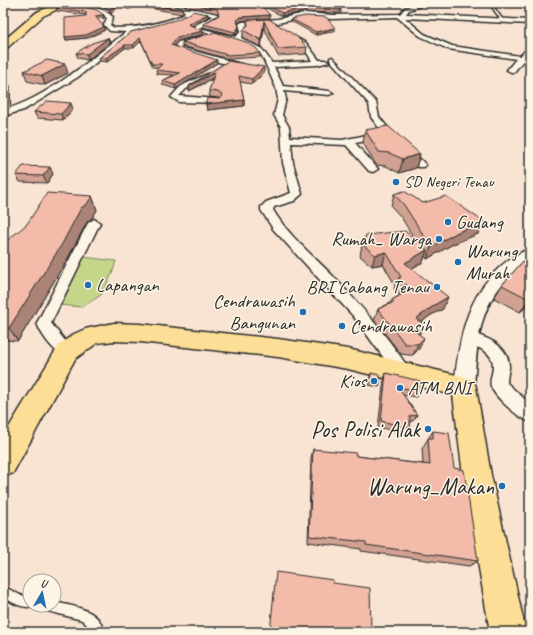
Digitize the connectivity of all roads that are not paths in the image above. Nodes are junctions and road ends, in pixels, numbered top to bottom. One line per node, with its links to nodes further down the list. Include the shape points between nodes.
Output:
1 (67, 3): 21 (highway, via 40,14)
2 (71, 3): 18 (street, via 100,11 110,17 107,24 112,30)
3 (156, 3): 10 (street)
4 (261, 3): 5 (street)
5 (309, 3): 11 (street)
6 (490, 3): 14 (lane)
7 (414, 5): 12 (street); 13 (street)
8 (523, 5): 9 (street)
9 (530, 8)
10 (192, 10): 18 (street, via 187,12 186,16 171,22); 19 (street, via 216,16 192,27)
11 (310, 15): 12 (street); 15 (street)
12 (400, 15): 13 (street); 23 (street, via 422,35 450,48)
13 (422, 17): 14 (street)
14 (502, 19): 16 (street)
15 (271, 22): 17 (street); 25 (street, via 304,44)
16 (530, 22)
17 (235, 26): 19 (street); 20 (street, via 244,30)
18 (132, 30): 33 (street, via 75,75 21,108)
19 (214, 35): 20 (street); 24 (street, via 183,42 176,48)
20 (238, 39): 27 (street, via 261,51)
21 (6, 43)
22 (530, 48): 23 (street)
23 (521, 58): 28 (street)
24 (227, 63): 26 (street); 32 (street, via 212,74 181,89 175,96 179,100)
25 (317, 63): 27 (street); 34 (street, via 333,60 373,104 375,117)
26 (249, 67)
27 (269, 68): 30 (street)
28 (511, 70)
29 (3, 86): 33 (highway)
30 (280, 88): 31 (street); 35 (street, via 282,99 278,115 285,127)
31 (329, 94)
32 (218, 101)
33 (3, 113)
34 (394, 139): 36 (street); 37 (street)
35 (287, 140): 36 (street, via 331,144); 43 (street, via 288,163 297,194 271,204 267,210 277,226 363,316 389,349)
36 (350, 142): 38 (street, via 351,148)
37 (421, 165)
38 (373, 169)
39 (94, 223): 42 (street, via 44,323 46,330)
40 (530, 254): 41 (street, via 510,266 492,283 477,308)
41 (470, 339): 44 (street); 45 (street, via 484,342 493,349 500,362 499,386)
42 (67, 352): 43 (highway, via 93,335 114,332 140,333 278,348); 46 (highway)
43 (402, 371): 44 (highway)
44 (464, 387): 51 (highway, via 477,475)
45 (530, 414)
46 (3, 463)
47 (3, 591): 48 (lane)
48 (22, 601)
49 (62, 609): 50 (lane, via 85,615 97,628)
50 (97, 632)
51 (508, 632)

